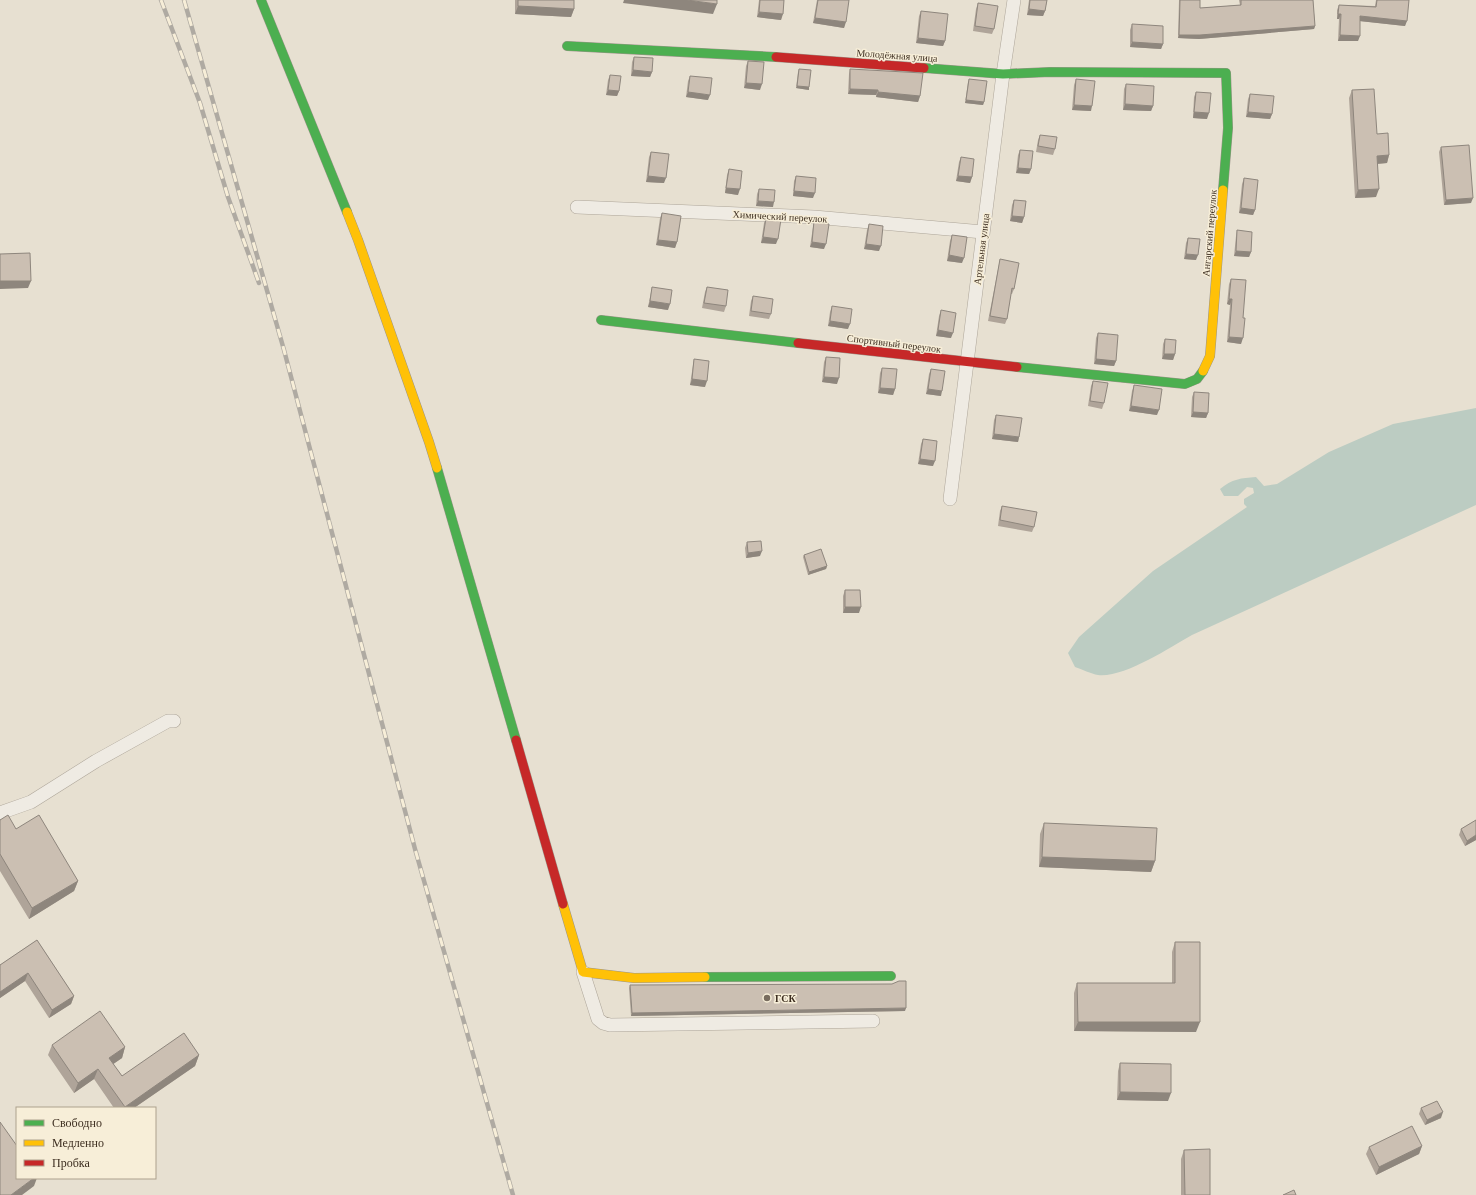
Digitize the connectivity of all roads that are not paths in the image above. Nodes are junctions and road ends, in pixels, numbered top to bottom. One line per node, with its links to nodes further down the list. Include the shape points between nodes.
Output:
1 (261, 0): 14 (street, via 358,240 429,442)
2 (1014, 0): 5 (street, Артельная улица)
3 (567, 46): 5 (street, Молодёжная улица, via 748,54)
4 (1226, 73): 5 (street, Молодёжная улица); 10 (street, Ангарский переулок, via 1228,128 1210,356 1197,379)
5 (1003, 74): 7 (street, Артельная улица)
6 (576, 207): 7 (street, Химический переулок, via 814,218)
7 (983, 232): 9 (street, Артельная улица)
8 (601, 320): 9 (street, Спортивный переулок)
9 (966, 362): 10 (street, Спортивный переулок); 11 (street, Артельная улица)
10 (1185, 384)
11 (950, 499)
12 (174, 721): 13 (street, via 168,721 96,761 31,802)
13 (0, 813)
14 (583, 972): 15 (street, via 634,978); 16 (street, via 598,1019 610,1025)
15 (891, 976)
16 (873, 1021)

